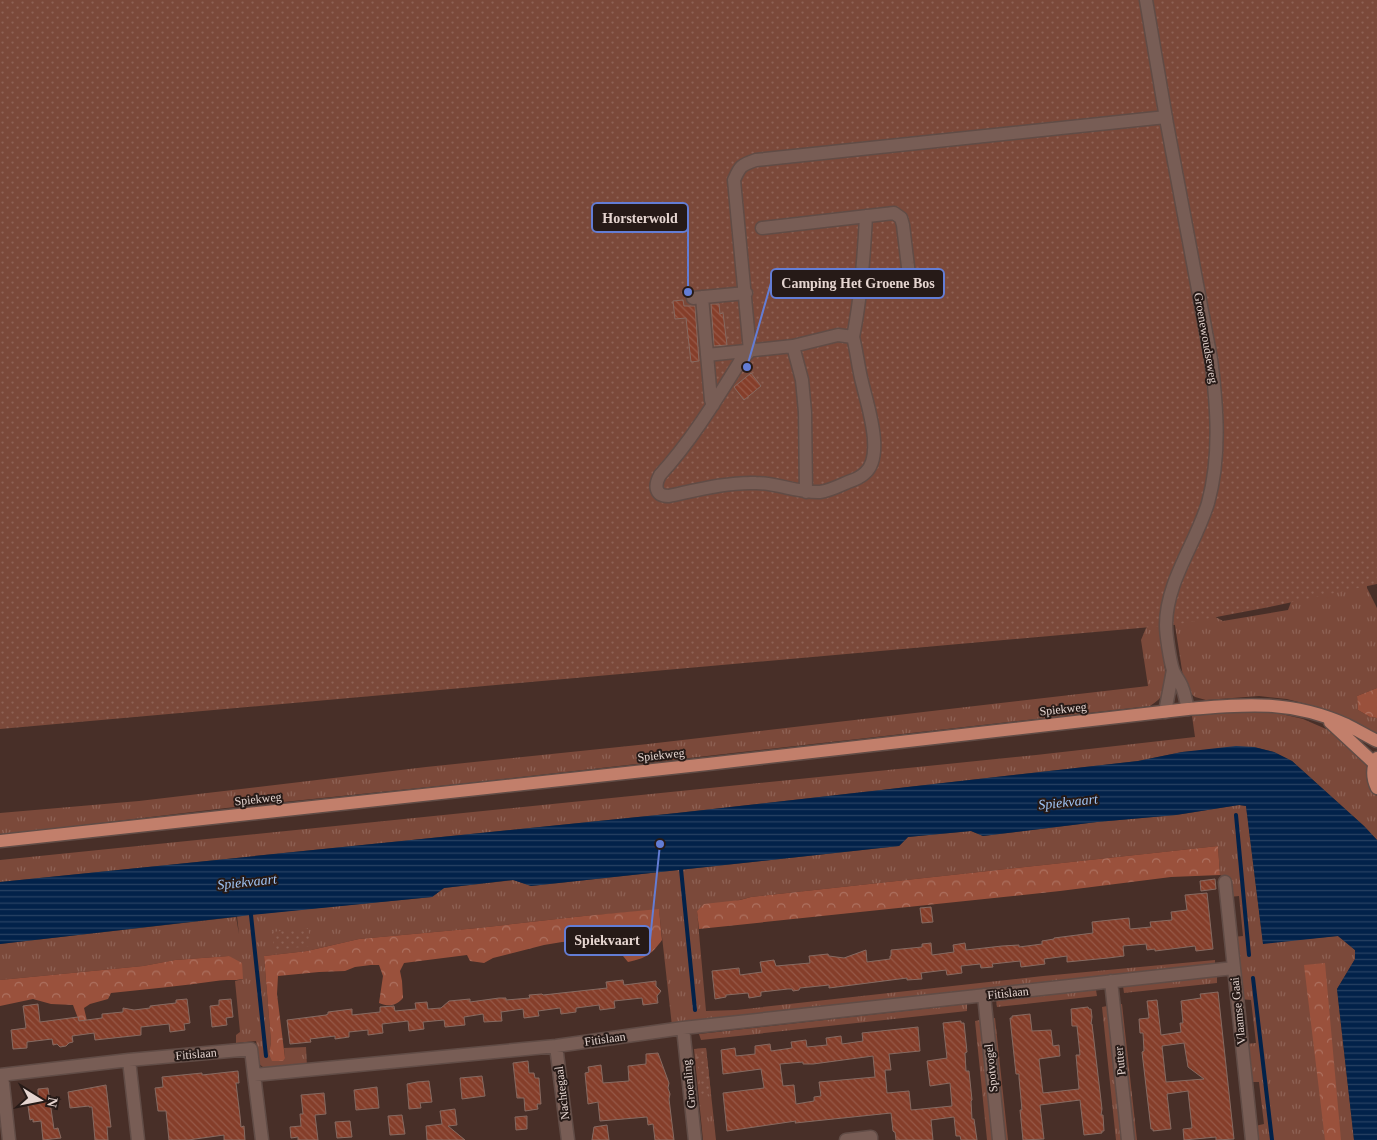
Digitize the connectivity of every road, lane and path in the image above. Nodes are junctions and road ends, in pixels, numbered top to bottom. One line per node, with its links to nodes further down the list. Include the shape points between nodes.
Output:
1 (1146, 0): 2 (street, Groenewoudseweg)
2 (1166, 117): 6 (street, via 747,163 739,168 734,180); 13 (street, Groenewoudseweg, via 1211,359 1218,432 1208,503 1173,586 1166,611)
3 (866, 216): 4 (street); 5 (street, via 894,213 901,218); 7 (street)
4 (762, 228)
5 (911, 292)
6 (746, 293): 9 (street); 10 (street, via 697,298)
7 (853, 337): 8 (street, via 824,338); 12 (street, via 875,437 871,464 866,473 841,486 822,492)
8 (793, 346): 9 (street); 12 (street, via 802,380 805,412)
9 (750, 351): 10 (street); 11 (street, via 740,360)
10 (707, 355): 11 (street)
11 (713, 404): 12 (street, via 657,481 656,488 662,496 754,482)
12 (806, 492)
13 (1173, 670): 14 (street, Groenewoudseweg, via 1182,686); 15 (street, Groenewoudseweg)
14 (1188, 709): 15 (main road, Spiekweg); 16 (main road, Spiekweg, via 1251,704 1306,711)
15 (1165, 712): 20 (main road, Spiekweg)
16 (1324, 717): 17 (main road, Spiekweg); 18 (main road, Spiekweg)
17 (1377, 741)
18 (1376, 760): 19 (main road, via 1372,772)
19 (1377, 788)
20 (0, 840)
21 (1224, 882): 22 (street, Vlaamse Gaai)
22 (1234, 968): 23 (street, Fitislaan); 39 (street, Vlaamse Gaai)
23 (1111, 981): 24 (street, Fitislaan); 38 (street, Putter)
24 (984, 995): 25 (street, Fitislaan); 37 (street, Spotvogel)
25 (683, 1028): 26 (street, Fitislaan); 34 (street, Groenling)
26 (556, 1046): 29 (street, Fitislaan); 33 (street, Nachtegaal)
27 (129, 1060): 28 (street, Fitislaan); 29 (street, Fitislaan, via 251,1049); 31 (street)
28 (1, 1075): 30 (street)
29 (254, 1075): 32 (street)
30 (9, 1140)
31 (138, 1140)
32 (262, 1140)
33 (568, 1140)
34 (695, 1140)
35 (846, 1140): 36 (street, via 871,1137)
36 (871, 1140)
37 (999, 1140)
38 (1128, 1140)
39 (1252, 1140)

